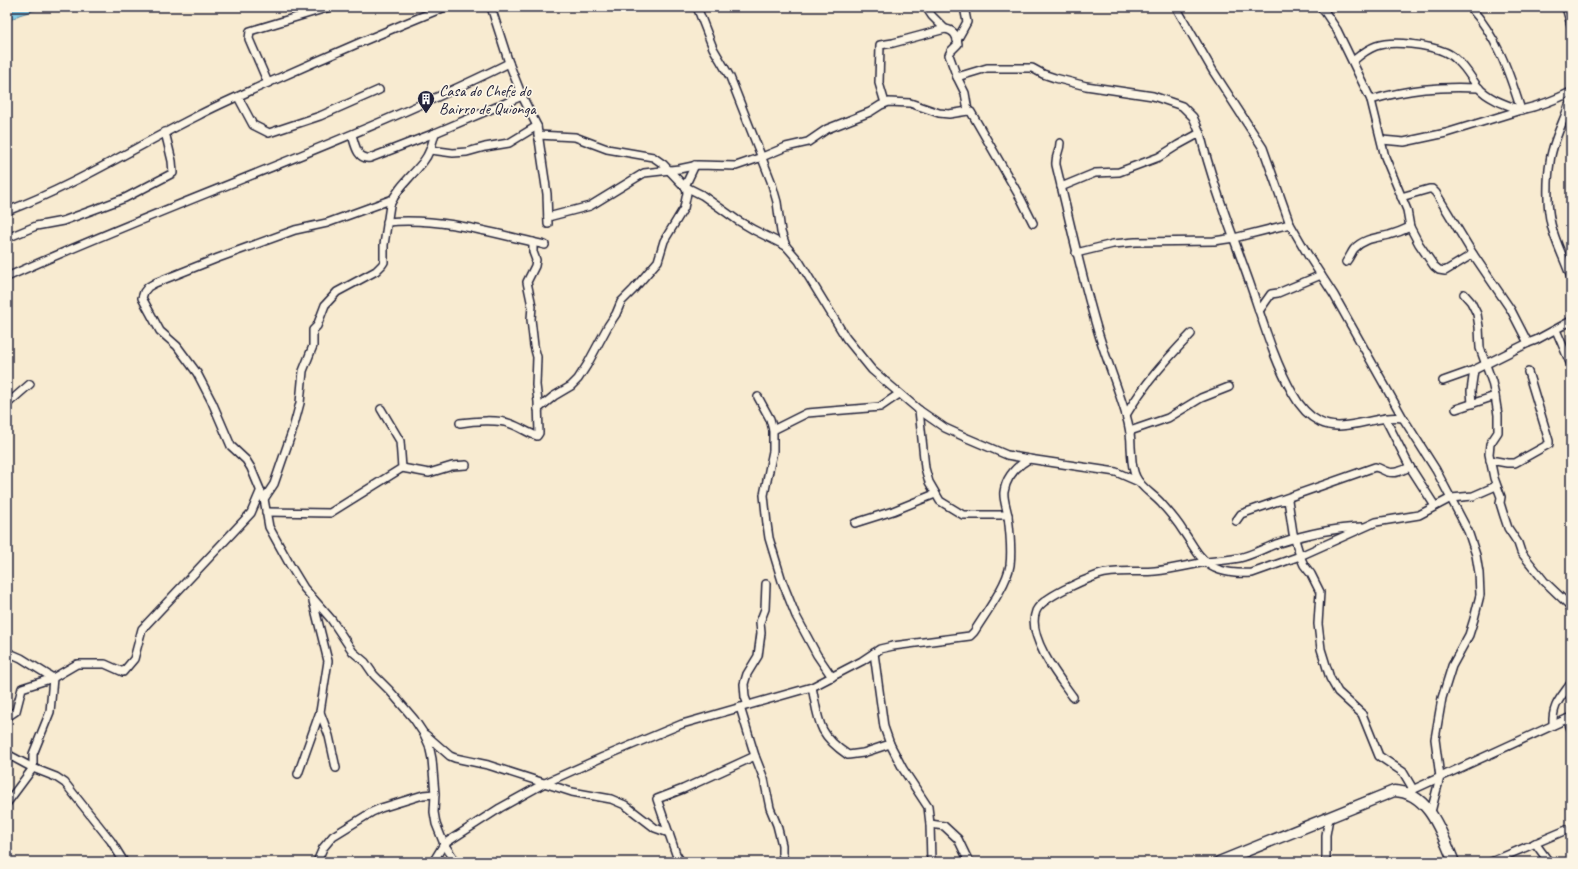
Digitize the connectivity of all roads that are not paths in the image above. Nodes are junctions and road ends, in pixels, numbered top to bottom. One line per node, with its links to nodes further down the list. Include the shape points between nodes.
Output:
1 (330, 7): 17 (street, via 250,31 249,38)
2 (445, 7): 17 (street)
3 (491, 7): 15 (street)
4 (697, 7): 37 (street, via 715,52 730,77)
5 (926, 7): 12 (street)
6 (967, 7): 13 (street, via 967,22)
7 (1176, 7): 47 (street, via 1213,71 1263,148)
8 (1320, 7): 14 (street, via 1337,30)
9 (1470, 7): 26 (street, via 1482,20 1501,55)
10 (1566, 7): 11 (street)
11 (1571, 25)
12 (945, 29): 13 (street, via 952,31); 25 (street, via 880,45 879,83)
13 (958, 40): 16 (street, via 956,47 949,53)
14 (1353, 61): 18 (street, via 1378,46 1393,44 1430,47 1447,52 1458,61); 24 (street)
15 (509, 63): 21 (street); 32 (street)
16 (957, 77): 27 (street, via 965,93); 31 (street, via 987,68 1032,68 1086,86 1153,96 1182,106 1193,118)
17 (268, 83): 22 (street)
18 (1479, 88): 24 (street, via 1421,88); 26 (street, via 1498,101)
19 (379, 90): 22 (street, via 320,116 269,133 253,125)
20 (1571, 92): 26 (street)
21 (522, 96): 28 (street); 30 (street)
22 (238, 97): 29 (street)
23 (1571, 98): 59 (street, via 1550,162 1548,203 1551,223)
24 (1371, 100): 34 (street)
25 (885, 103): 27 (street, via 910,103 949,114); 37 (street, via 827,130 808,142 786,147)
26 (1521, 110): 34 (street, via 1446,134 1404,142)
27 (968, 111): 46 (street, via 971,112)
28 (537, 126): 33 (street); 36 (street, via 509,143 467,152)
29 (165, 132): 44 (street, via 73,183); 49 (street, via 173,173 125,198 63,221 36,226)
30 (435, 133): 32 (street, via 366,159 358,153); 36 (street)
31 (1200, 134): 41 (street, via 1159,157 1126,170 1095,173); 50 (street)
32 (352, 135): 58 (street, via 68,249)
33 (538, 135): 39 (street, via 576,137 607,149 653,157); 39 (street, via 547,194 548,221 590,206 644,173)
34 (1382, 140): 42 (street, via 1385,157)
35 (1060, 143): 41 (street, via 1055,158)
36 (431, 150): 43 (street)
37 (762, 157): 38 (street, via 733,166); 53 (street, via 777,202 781,232)
38 (695, 165): 39 (street); 40 (street)
39 (668, 169): 40 (street)
40 (686, 187): 53 (street, via 754,230); 79 (street, via 684,208 664,241 658,261 621,302 578,379)
41 (1061, 187): 54 (street)
42 (1402, 197): 48 (street); 55 (street, via 1432,190)
43 (393, 199): 45 (street); 95 (street, via 218,258 155,283 144,292 142,298 160,331 177,346 196,373 229,442 248,464)
44 (7, 211)
45 (387, 222): 51 (street, via 408,220 449,224); 98 (street, via 382,265 376,271 337,292 325,305 313,330 313,344 303,371 295,422 274,484)
46 (1033, 223)
47 (1290, 224): 50 (street); 57 (street)
48 (1410, 227): 55 (street, via 1419,244 1439,270 1445,271); 56 (street, via 1366,240 1353,250 1352,256)
49 (7, 238)
50 (1234, 238): 54 (street, via 1214,241 1113,244); 61 (street)
51 (533, 242): 52 (street); 79 (street, via 535,266 527,282 537,357)
52 (545, 245)
53 (786, 246): 73 (street, via 799,261 846,338 872,370)
54 (1076, 253): 82 (street)
55 (1473, 254): 65 (street, via 1511,310)
56 (1346, 262)
57 (1321, 275): 61 (street, via 1270,294); 84 (street)
58 (7, 277)
59 (1571, 278)
60 (1464, 294): 67 (street, via 1477,314 1480,348)
61 (1260, 310): 83 (street, via 1284,378 1309,416 1332,426)
62 (1571, 321): 63 (street)
63 (1556, 330): 65 (street); 66 (street)
64 (1191, 334): 82 (street, via 1147,382)
65 (1528, 343): 67 (street)
66 (1570, 362)
67 (1485, 364): 68 (street); 74 (street)
68 (1474, 370): 70 (street); 77 (street)
69 (1528, 372): 89 (street, via 1549,444 1515,463)
70 (1443, 381)
71 (30, 384): 76 (street)
72 (1229, 387): 87 (street, via 1201,398 1168,418)
73 (899, 394): 81 (street); 86 (street, via 880,407 807,413)
74 (1495, 396): 77 (street); 89 (street, via 1498,432 1489,447)
75 (758, 398): 86 (street)
76 (7, 404)
77 (1472, 404): 80 (street)
78 (381, 409): 92 (street, via 400,441)
79 (538, 409): 85 (street, via 537,436 502,422)
80 (1456, 409)
81 (919, 410): 88 (street, via 945,428 967,438 1007,455); 96 (street, via 925,468)
82 (1126, 415): 87 (street)
83 (1385, 418): 84 (street); 91 (street)
84 (1403, 418): 97 (street)
85 (460, 423)
86 (773, 430): 114 (street, via 773,451 764,496 770,538 782,581 796,616 813,649)
87 (1130, 432): 93 (street, via 1132,465)
88 (1029, 459): 93 (street, via 1116,472); 102 (street, via 1014,469 1007,482 1004,492)
89 (1490, 460): 94 (street)
90 (466, 465): 92 (street, via 429,473)
91 (1410, 467): 99 (street, via 1399,472 1388,472 1375,467); 100 (street)
92 (402, 468): 101 (street, via 330,513)
93 (1139, 482): 108 (street, via 1172,516)
94 (1496, 486): 97 (street, via 1473,496); 111 (street, via 1500,492 1508,528 1520,544 1521,552)
95 (260, 492): 98 (street); 115 (street, via 251,512 142,629 134,658 123,672 105,664 77,664)
96 (935, 494): 102 (street, via 940,501 964,515); 104 (street)
97 (1451, 498): 100 (street); 132 (street, via 1468,531 1476,555 1480,595 1469,635 1452,666 1442,698 1435,739)
98 (264, 499): 101 (street)
99 (1279, 500): 103 (street, via 1241,514); 106 (street, via 1288,500)
100 (1435, 506): 105 (street, via 1419,515 1376,522)
101 (266, 512): 110 (street, via 273,536)
102 (1008, 515): 113 (street, via 1010,566 998,593 974,632 966,637 893,646)
103 (1236, 521)
104 (855, 523)
105 (1368, 526): 106 (street, via 1341,528); 107 (street)
106 (1294, 539): 107 (street); 108 (street, via 1242,558)
107 (1300, 556): 108 (street, via 1252,573 1221,570); 134 (street, via 1320,592 1318,624 1330,678 1338,692 1362,714 1379,756 1403,772)
108 (1206, 562): 118 (street, via 1155,571 1109,572 1070,587 1042,603 1036,610 1034,619 1037,637 1056,673)
109 (766, 584): 119 (street, via 758,656 744,684)
110 (313, 599): 120 (street, via 328,661); 125 (street, via 329,616 353,652 365,662)
111 (1571, 609)
112 (7, 652): 115 (street)
113 (874, 653): 114 (street); 126 (street, via 884,727)
114 (832, 677): 117 (street)
115 (53, 678): 121 (street, via 22,688 16,711); 129 (street, via 50,712 33,754)
116 (1571, 683): 123 (street, via 1555,706)
117 (812, 687): 119 (street); 126 (street, via 821,728 836,747 848,755)
118 (1073, 697)
119 (744, 706): 128 (street); 133 (street, via 682,724)
120 (320, 712): 130 (street, via 329,736); 131 (street)
121 (7, 717)
122 (1569, 718): 123 (street); 124 (street)
123 (1553, 725): 132 (street)
124 (1571, 729)
125 (424, 734): 133 (street, via 450,756); 135 (street, via 431,752)
126 (890, 744): 139 (street, via 928,807)
127 (7, 754): 129 (street)
128 (755, 756): 141 (street, via 658,798); 149 (street, via 768,790 770,808 777,825)
129 (33, 768): 136 (street); 144 (street, via 64,783)
130 (336, 768)
131 (298, 774)
132 (1440, 777): 134 (street); 137 (street)
133 (545, 783): 141 (street, via 572,792 611,799 625,805 655,828); 143 (street)
134 (1410, 791): 137 (main road); 138 (main road, via 1388,793)
135 (435, 794): 143 (street, via 434,816); 145 (street, via 423,795 372,812 333,836)
136 (7, 803)
137 (1431, 812): 154 (main road)
138 (1329, 818): 152 (main road); 153 (street)
139 (930, 824): 150 (street); 151 (street, via 944,826 958,839)
140 (1571, 828): 142 (street)
141 (669, 833): 148 (street)
142 (1535, 843): 155 (street); 156 (street)
143 (444, 844): 146 (street); 147 (street)
144 (124, 862)
145 (317, 862)
146 (433, 862)
147 (456, 862)
148 (681, 862)
149 (785, 862)
150 (931, 862)
151 (969, 862)
152 (1219, 862)
153 (1326, 862)
154 (1454, 862)
155 (1491, 862)
156 (1549, 862)

